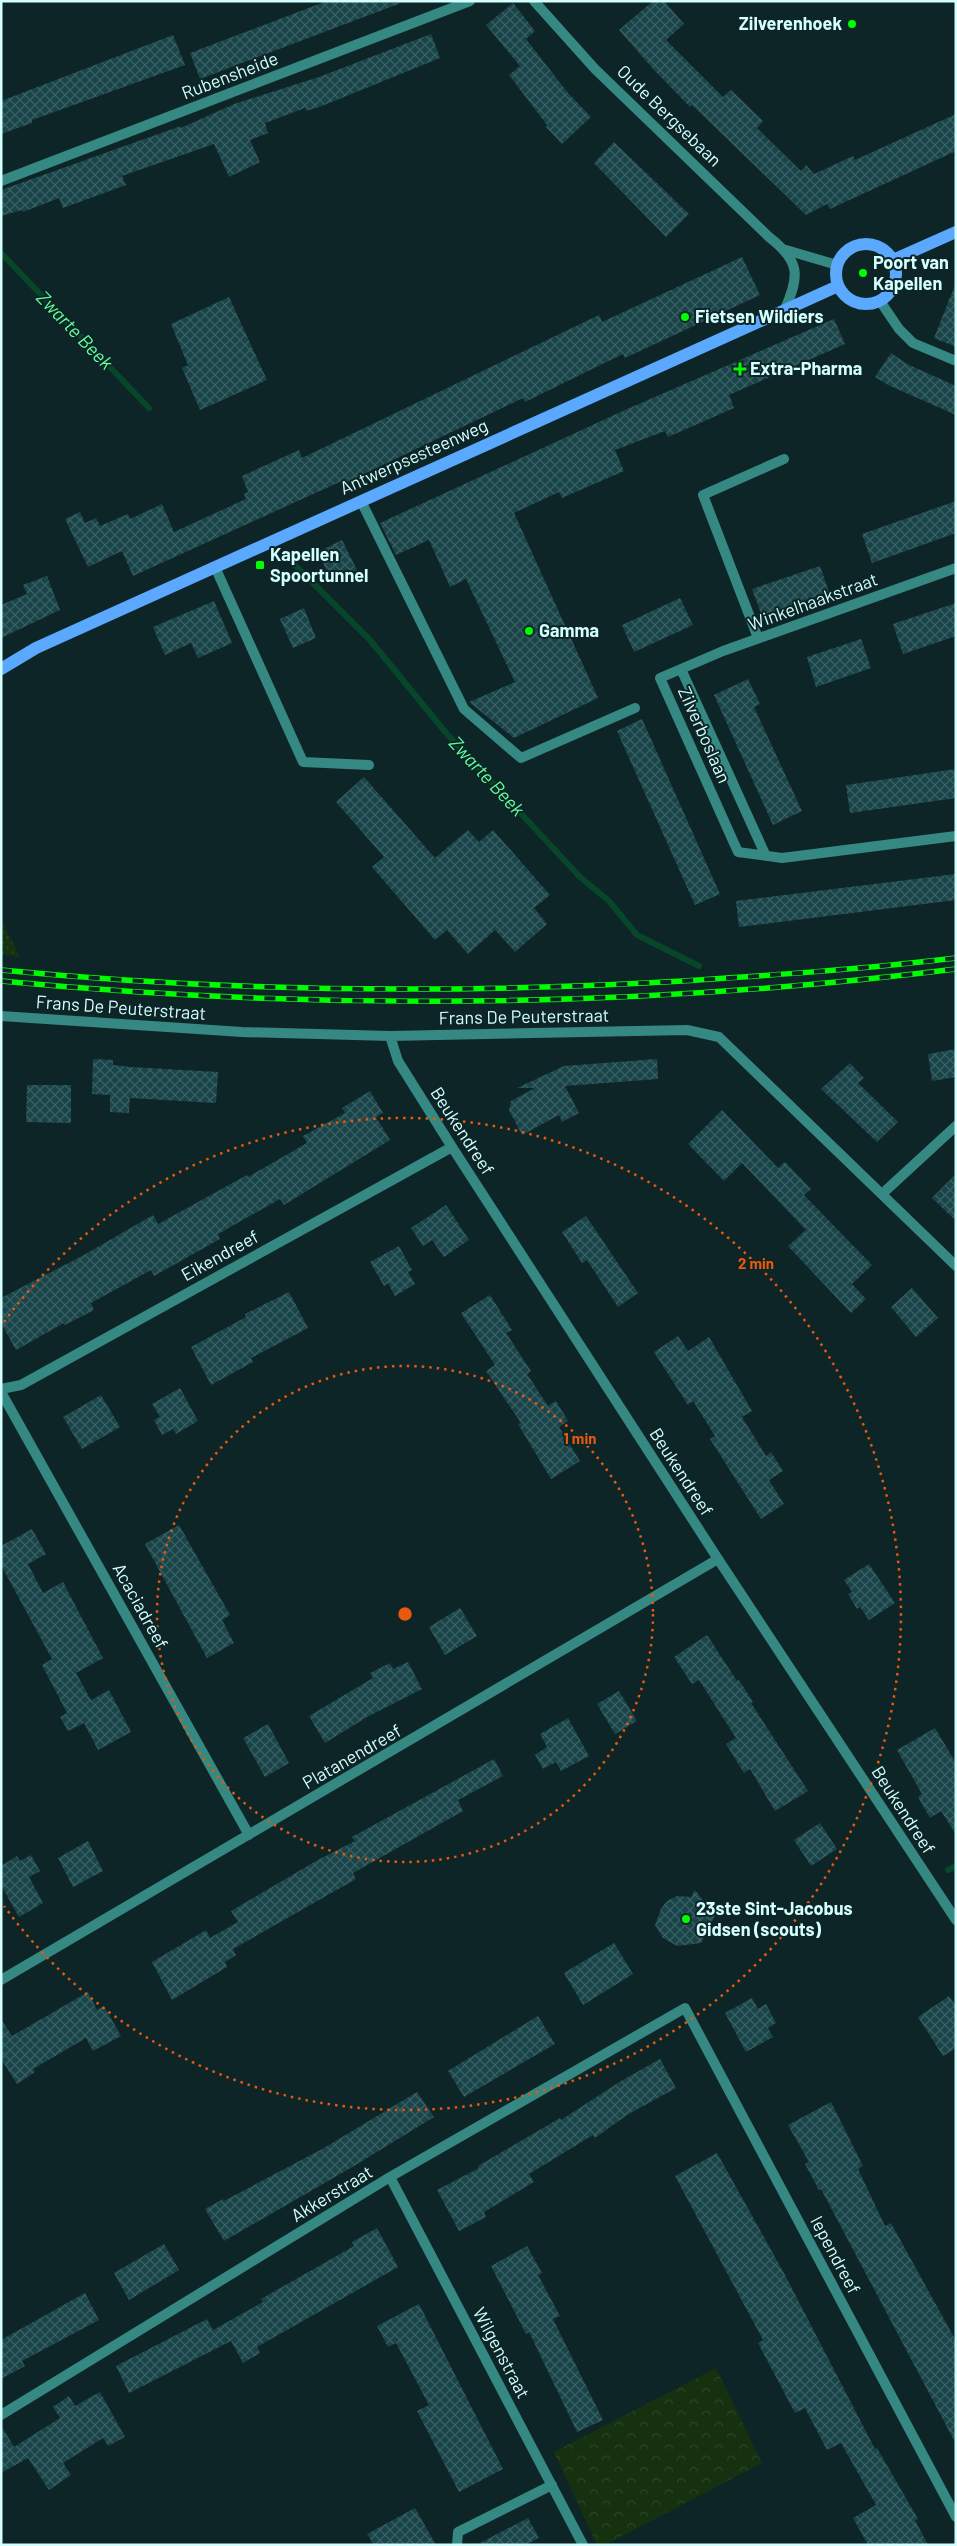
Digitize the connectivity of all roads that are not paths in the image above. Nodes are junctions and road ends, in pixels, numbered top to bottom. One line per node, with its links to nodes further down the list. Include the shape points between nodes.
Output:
1 (470, 1): 3 (street, Rubensheide)
2 (534, 1): 5 (street, Oude Bergsebaan, via 595,69)
3 (1, 181)
4 (956, 232): 6 (main road)
5 (786, 250): 7 (street, Oude Bergsebaan); 10 (street, Oude Bergsebaan, via 794,262 796,280)
6 (893, 260): 7 (main road, via 881,248 863,244 847,251); 9 (main road, via 896,269 893,288)
7 (837, 265): 8 (main road)
8 (838, 286): 9 (main road, via 851,301 861,304); 10 (main road, Antwerpsesteenweg)
9 (880, 301): 11 (street, via 913,343)
10 (785, 309): 13 (main road, Antwerpsesteenweg)
11 (956, 361)
12 (784, 459): 16 (street, via 703,495)
13 (361, 501): 14 (main road, Antwerpsesteenweg); 19 (street, via 464,709 521,758)
14 (215, 567): 17 (main road, Antwerpsesteenweg, via 36,648); 20 (street, via 303,762)
15 (956, 568): 16 (street, Winkelhaakstraat)
16 (758, 638): 18 (street, Winkelhaakstraat)
17 (3, 667)
18 (681, 669): 22 (street, Zilverboslaan); 22 (street, Zilverboslaan, via 660,678 738,852)
19 (635, 708)
20 (368, 765)
21 (956, 836): 22 (street, Zilverboslaan, via 782,858)
22 (766, 854)
23 (1, 1016): 24 (street, Frans De Peuterstraat, via 242,1032)
24 (390, 1036): 26 (street, Beukendreef, via 398,1061); 27 (street, Frans De Peuterstraat, via 687,1030 718,1037)
25 (956, 1126): 27 (street)
26 (452, 1147): 29 (street, Eikendreef, via 21,1385); 30 (street, Beukendreef)
27 (882, 1194): 28 (street, Frans De Peuterstraat)
28 (956, 1266)
29 (1, 1391): 31 (street, Acaciadreef)
30 (718, 1559): 31 (street, Platanendreef); 32 (street, Beukendreef)
31 (250, 1835): 33 (street, Platanendreef)
32 (956, 1920)
33 (1, 1980)
34 (685, 2008): 35 (street, Akkerstraat); 38 (street, Iependreef)
35 (390, 2177): 36 (street, Akkerstraat); 37 (street, Wilgenstraat)
36 (1, 2415)
37 (552, 2485): 39 (street, via 458,2532); 40 (street, Wilgenstraat)
38 (956, 2517)
39 (457, 2545)
40 (583, 2545)

